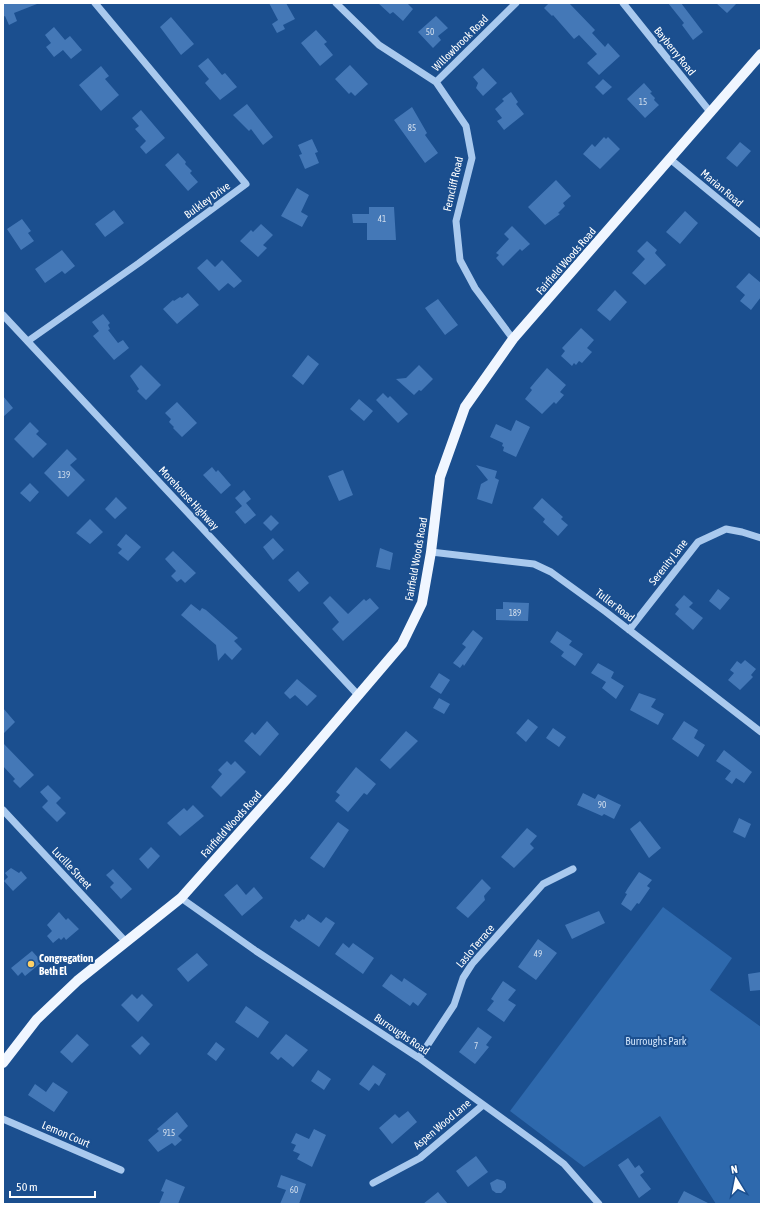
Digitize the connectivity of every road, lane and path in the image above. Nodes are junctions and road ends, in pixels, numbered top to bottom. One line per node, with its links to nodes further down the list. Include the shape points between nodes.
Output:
1 (95, 3): 12 (street, Bulkley Drive, via 246,184)
2 (336, 3): 6 (street, Ferncliff Road, via 379,45)
3 (516, 3): 6 (street, Willowbrook Road)
4 (623, 3): 7 (street, Bayberry Road)
5 (761, 54): 7 (main road, Fairfield Woods Road)
6 (436, 82): 11 (street, Ferncliff Road, via 466,126 472,158 456,221 460,260 475,288)
7 (710, 113): 8 (main road, Fairfield Woods Road)
8 (670, 159): 9 (street, Marian Road); 11 (main road, Fairfield Woods Road)
9 (761, 234)
10 (3, 315): 12 (street, Morehouse Highway)
11 (513, 339): 14 (main road, Fairfield Woods Road, via 465,407 440,478)
12 (28, 341): 16 (street, Morehouse Highway)
13 (761, 538): 15 (street, Serenity Lane, via 726,529 698,542)
14 (431, 552): 15 (street, Tuller Road, via 534,564 570,585); 16 (main road, Fairfield Woods Road, via 422,603 402,644)
15 (629, 630): 17 (street, Tuller Road)
16 (359, 696): 20 (main road, Fairfield Woods Road)
17 (761, 732)
18 (3, 810): 21 (street, Lucille Street)
19 (573, 869): 22 (street, Laslo Terrace, via 543,884 472,964 462,978 454,1005)
20 (181, 898): 21 (main road, Fairfield Woods Road); 22 (street, Burroughs Road, via 256,951)
21 (125, 941): 23 (main road, Fairfield Woods Road, via 77,981 37,1020)
22 (419, 1058): 24 (street, Burroughs Road)
23 (3, 1063)
24 (483, 1104): 27 (street, Aspen Wood Lane, via 420,1158); 28 (street, Burroughs Road, via 564,1164)
25 (3, 1118): 26 (street, Lemon Court)
26 (121, 1170)
27 (373, 1183)
28 (599, 1204)

